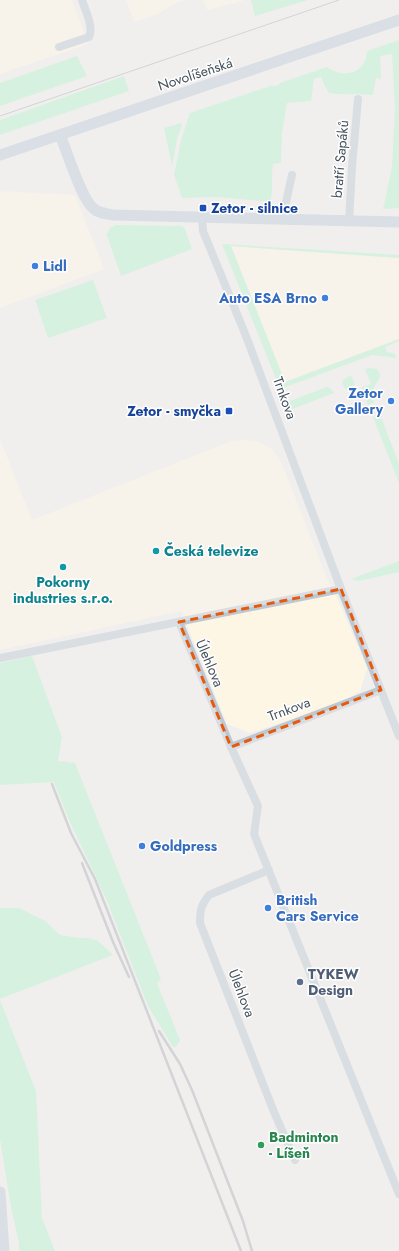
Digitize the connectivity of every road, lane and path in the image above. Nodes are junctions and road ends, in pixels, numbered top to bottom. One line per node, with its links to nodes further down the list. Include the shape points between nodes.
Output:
1 (82, 0): 3 (street, via 91,29 89,37)
2 (399, 20): 5 (street, Novolíšeňská)
3 (59, 47)
4 (358, 99): 10 (street, bratří Sapáků)
5 (60, 135): 6 (street, Novolíšeňská); 8 (street, via 86,200 94,210 113,215)
6 (0, 155)
7 (292, 175): 9 (street)
8 (202, 217): 9 (street); 12 (street, Trnkova, via 203,231 246,336)
9 (282, 220): 10 (street)
10 (349, 221): 11 (street)
11 (399, 222)
12 (341, 589): 13 (street); 15 (street, Trnkova)
13 (179, 622): 14 (street); 17 (street, Úlehlova)
14 (0, 658)
15 (381, 690): 16 (street, Trnkova); 17 (street, Trnkova)
16 (399, 736)
17 (231, 747): 18 (street, Úlehlova, via 258,806 254,834)
18 (269, 870): 19 (street, Úlehlova, via 209,895 200,911 200,923); 21 (street, Úlehlova)
19 (295, 1160)
20 (0, 1192): 22 (street)
21 (399, 1194)
22 (4, 1251)

